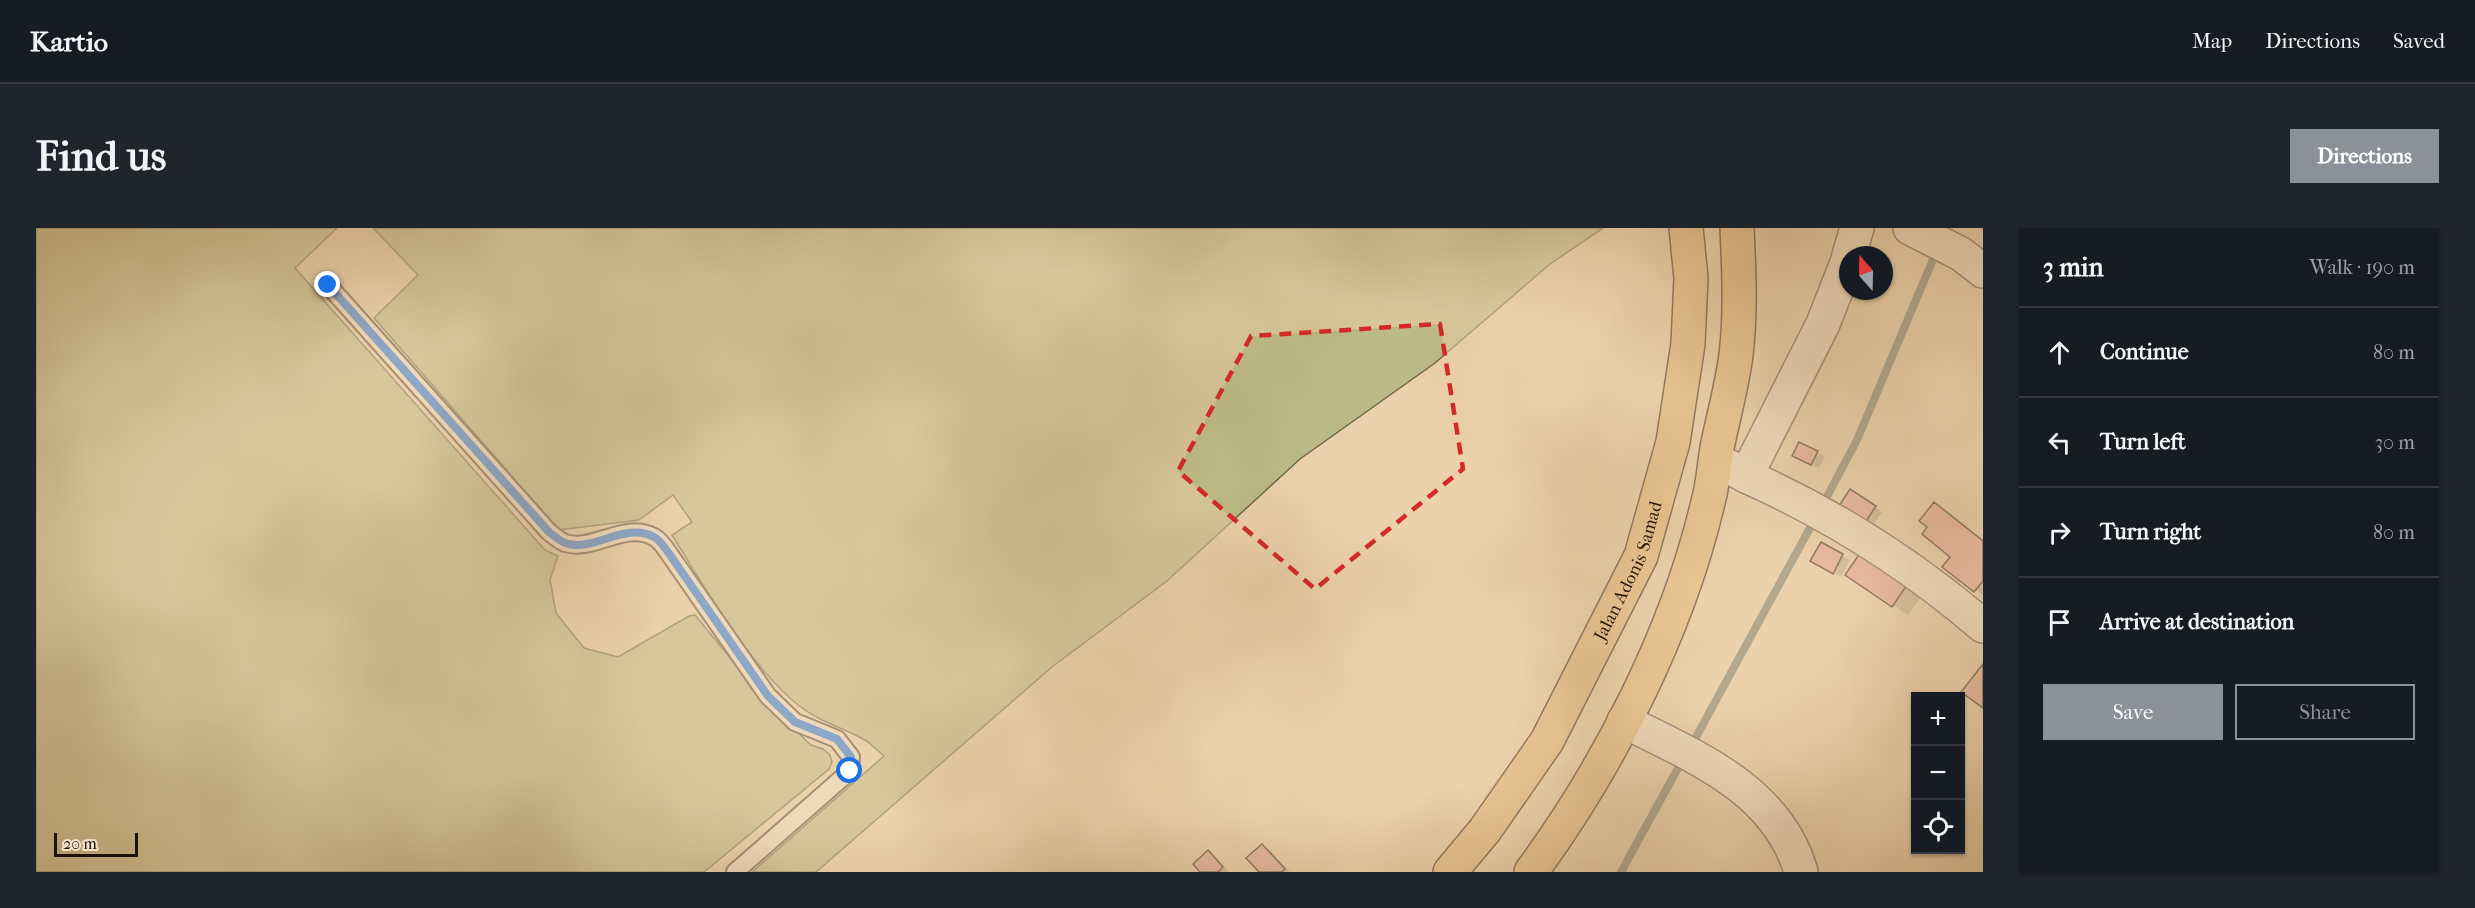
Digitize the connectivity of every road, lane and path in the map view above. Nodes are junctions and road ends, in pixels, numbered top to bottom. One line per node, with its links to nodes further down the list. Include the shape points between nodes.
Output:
1 (1686, 228): 14 (highway, Jalan Adonis Samad, via 1691,278 1688,344 1673,442 1641,556 1547,741)
2 (1737, 228): 9 (highway, via 1740,289 1736,356)
3 (1857, 228): 5 (street)
4 (1917, 232): 6 (street)
5 (1852, 246)
6 (1972, 262)
7 (1839, 283): 10 (street, via 1823,324)
8 (328, 285): 13 (lane, via 549,532 574,545 612,535 636,533 655,537 768,696 795,722 837,739 851,757 850,771)
9 (1715, 459): 10 (street); 12 (highway, via 1709,501 1686,577)
10 (1746, 476): 11 (street, via 1798,499 1889,554)
11 (1983, 626)
12 (1624, 721): 15 (highway, via 1555,839); 16 (street, via 1746,789 1768,811 1794,849)
13 (735, 872)
14 (1450, 872)
15 (1530, 872)
16 (1801, 872)

